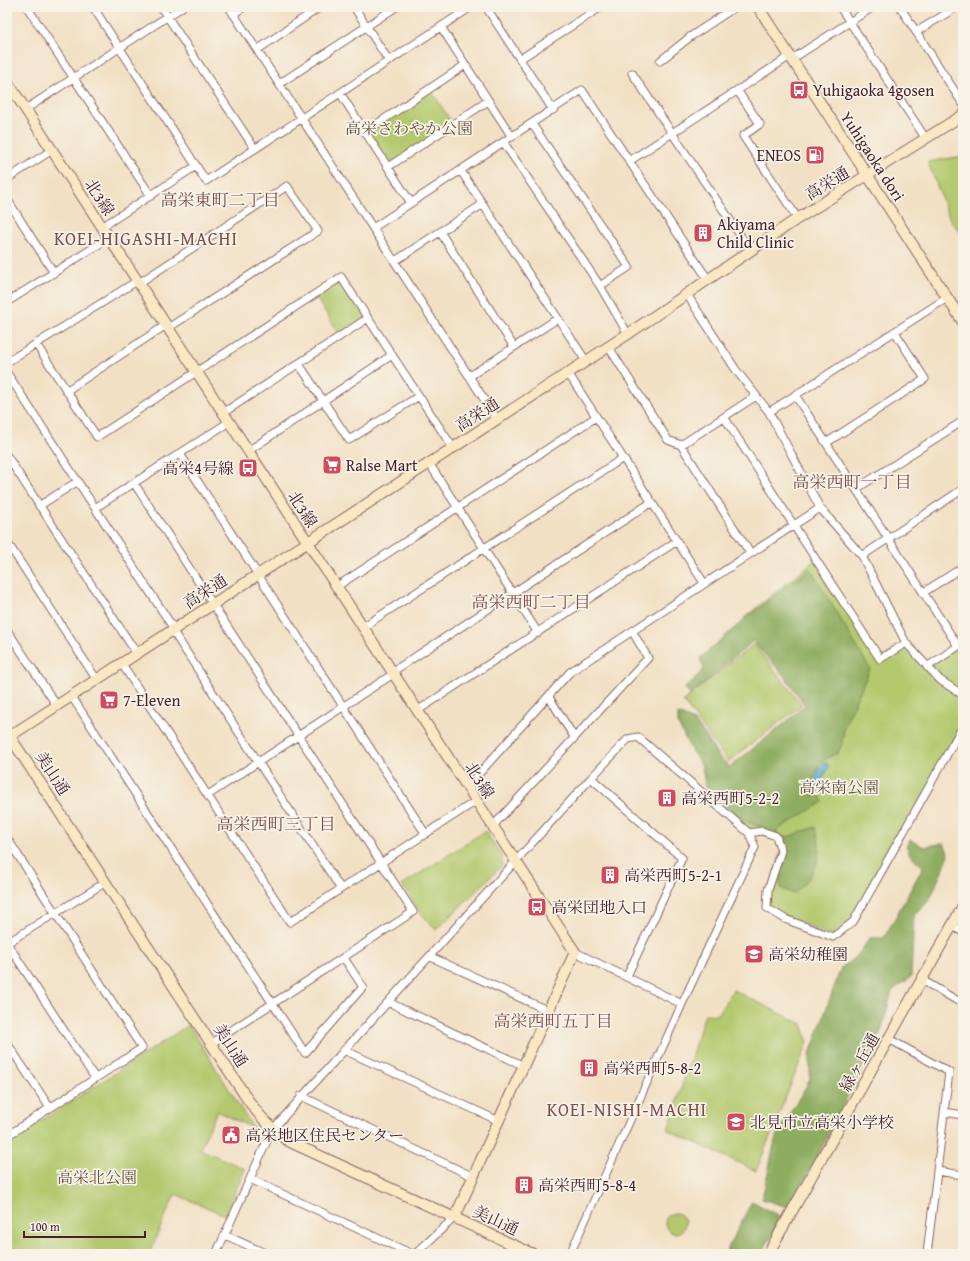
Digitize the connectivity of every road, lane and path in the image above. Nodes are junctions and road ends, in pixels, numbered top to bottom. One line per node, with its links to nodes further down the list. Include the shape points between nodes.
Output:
1 (27, 7): 33 (street)
2 (93, 7): 25 (street)
3 (161, 7): 20 (street)
4 (182, 7): 20 (street)
5 (229, 7): 19 (street)
6 (244, 7): 19 (street)
7 (320, 7): 26 (street)
8 (354, 7): 22 (street)
9 (396, 7): 22 (street)
10 (471, 7): 23 (street)
11 (486, 7): 28 (street)
12 (601, 7): 28 (street)
13 (735, 7): 30 (street, via 690,36)
14 (758, 7): 27 (street, Yuhigaoka dori)
15 (840, 7): 21 (street)
16 (873, 7): 21 (street)
17 (900, 7): 24 (street)
18 (957, 7): 24 (street)
19 (233, 14): 26 (street)
20 (167, 16): 25 (street); 50 (street)
21 (850, 22): 27 (street); 48 (street)
22 (367, 26): 29 (street); 35 (street)
23 (441, 27): 29 (street); 31 (street)
24 (916, 32): 39 (street)
25 (119, 48): 33 (street); 53 (street)
26 (257, 50): 35 (street)
27 (791, 58): 36 (street); 56 (street, Yuhigaoka dori)
28 (520, 59): 41 (street)
29 (389, 61): 37 (street)
30 (660, 61)
31 (465, 65): 38 (street); 45 (street)
32 (632, 73): 46 (street)
33 (74, 78): 40 (street); 58 (street)
34 (7, 81): 40 (street, 北3線)
35 (279, 84): 43 (street)
36 (737, 90): 46 (street); 62 (street, via 760,124 744,136)
37 (340, 93): 43 (street); 45 (street)
38 (488, 101): 47 (street); 54 (street)
39 (963, 104)
40 (26, 109): 51 (street, 北3線)
41 (552, 110): 44 (street); 52 (street, via 582,90)
42 (963, 115): 48 (street, 高栄通)
43 (302, 118): 50 (street); 64 (street)
44 (532, 124): 47 (street); 72 (street, via 629,267)
45 (365, 132): 54 (street)
46 (672, 132): 52 (street); 67 (street)
47 (512, 137): 49 (street)
48 (926, 139): 56 (street, 高栄通)
49 (504, 143): 55 (street); 72 (street)
50 (255, 149): 53 (street, via 206,181)
51 (52, 150): 57 (street); 63 (street, 北3線)
52 (631, 160): 70 (street)
53 (196, 166): 58 (street)
54 (388, 166): 60 (street)
55 (461, 170): 60 (street); 61 (street)
56 (868, 174): 62 (street, 高栄通); 74 (street, Yuhigaoka dori)
57 (7, 179)
58 (151, 196): 63 (street)
59 (7, 199): 69 (street)
60 (411, 203): 64 (street)
61 (483, 204): 65 (street); 77 (street)
62 (798, 219): 67 (street, 高栄通)
63 (102, 227): 66 (street, 北3線)
64 (373, 228): 68 (street)
65 (440, 232): 68 (street); 84 (street)
66 (109, 238): 69 (street); 71 (street, 北3線)
67 (750, 250): 70 (street, 高栄通)
68 (395, 261): 92 (street)
69 (54, 272): 75 (street)
70 (707, 278): 73 (street, 高栄通)
71 (138, 282): 79 (street, 北3線); 79 (street, via 287,186 318,231); 82 (street)
72 (600, 286): 81 (street)
73 (686, 293): 81 (street, 高栄通); 96 (street)
74 (947, 298): 78 (street, Yuhigaoka dori); 80 (street)
75 (8, 300)
76 (368, 318): 85 (street); 88 (street); 90 (street, via 341,277)
77 (558, 319): 84 (street); 86 (street)
78 (963, 322)
79 (167, 327): 90 (street, 北3線); 93 (street)
80 (895, 332): 94 (street); 104 (street, via 925,379)
81 (628, 334): 83 (street, 高栄通)
82 (36, 344): 87 (street); 93 (street)
83 (608, 346): 86 (street, 高栄通); 105 (street, via 668,440)
84 (514, 347): 92 (street)
85 (392, 355): 95 (street); 97 (street)
86 (586, 361): 91 (street, 高栄通)
87 (7, 362)
88 (299, 364): 97 (street); 99 (street)
89 (7, 373): 112 (street)
90 (197, 373): 93 (street, via 97,438); 99 (street, 北3線)
91 (568, 373): 100 (street); 102 (street, 高栄通)
92 (470, 376): 102 (street)
93 (66, 391)
94 (795, 395): 98 (street); 104 (street)
95 (419, 396): 97 (street, via 349,440); 106 (street)
96 (756, 396): 98 (street); 101 (street)
97 (323, 401): 107 (street)
98 (769, 412): 120 (street)
99 (226, 417): 107 (street, 北3線); 108 (street)
100 (596, 417): 110 (street); 118 (street)
101 (724, 417): 105 (street); 121 (street)
102 (497, 419): 106 (street, 高栄通)
103 (963, 421): 114 (street)
104 (826, 443): 114 (street)
105 (681, 444): 127 (street)
106 (453, 448): 111 (street, 高栄通)
107 (248, 451): 125 (street, 北3線)
108 (180, 454): 113 (street); 130 (street)
109 (7, 456): 117 (street)
110 (623, 458): 116 (street); 126 (street)
111 (429, 463): 118 (street); 125 (street, 高栄通)
112 (78, 481): 117 (street); 119 (street)
113 (134, 483): 119 (street); 135 (street)
114 (856, 489): 122 (street)
115 (963, 489): 122 (street)
116 (652, 502): 123 (street); 134 (street)
117 (39, 506): 143 (street)
118 (456, 507): 126 (street); 132 (street)
119 (95, 508): 138 (street)
120 (820, 508): 121 (street); 128 (street)
121 (793, 525): 127 (street); 141 (street, via 880,659)
122 (888, 538): 128 (street); 133 (street)
123 (677, 541): 131 (street); 140 (street)
124 (7, 542): 147 (street)
125 (307, 543): 130 (street, 高栄通); 132 (street, 北3線)
126 (484, 549): 134 (street); 136 (street)
127 (750, 553): 131 (street)
128 (862, 556): 141 (street)
129 (963, 567): 133 (street)
130 (258, 575): 135 (street, 高栄通); 152 (street)
131 (704, 583): 139 (street)
132 (336, 587): 136 (street, 北3線)
133 (924, 592): 142 (street)
134 (513, 593): 140 (street); 146 (street)
135 (213, 605): 138 (street, 高栄通); 156 (street)
136 (364, 627): 146 (street, 北3線)
137 (7, 630): 151 (street)
138 (173, 630): 143 (street, 高栄通); 158 (street)
139 (632, 631): 150 (street, via 570,672); 157 (street, via 648,658)
140 (538, 633): 153 (street)
141 (906, 643): 145 (street)
142 (960, 644): 145 (street)
143 (137, 654): 144 (street, 高栄通)
144 (122, 664): 147 (street, 高栄通); 161 (street)
145 (927, 667): 148 (street, via 940,680)
146 (392, 673): 152 (street); 153 (street, 北3線)
147 (97, 680): 149 (street, 高栄通)
148 (963, 695)
149 (72, 696): 151 (street, 高栄通); 181 (street)
150 (548, 696): 157 (street); 160 (street)
151 (57, 706): 155 (street, 高栄通)
152 (343, 708): 156 (street); 164 (street)
153 (417, 711): 160 (street, 北3線)
154 (963, 726): 165 (street, via 853,922 833,937 785,919 767,908 768,890 781,851 776,836 762,831)
155 (8, 735): 169 (street, 美山通)
156 (299, 736): 158 (street); 168 (street)
157 (574, 737): 163 (street)
158 (259, 762): 161 (street); 170 (street)
159 (591, 778): 165 (street, via 628,739 638,737); 167 (street); 179 (street, via 682,858)
160 (467, 787): 162 (street, 北3線)
161 (208, 795): 170 (street, via 290,922)
162 (476, 801): 163 (street, 北3線); 164 (street)
163 (493, 826): 167 (street, 北3線)
164 (425, 833): 168 (street)
165 (749, 833): 183 (street, via 755,847)
166 (7, 838): 172 (street)
167 (516, 862): 176 (street, 北3線); 177 (street)
168 (382, 863): 170 (street); 178 (street, via 413,912)
169 (106, 882): 172 (street); 188 (street, 美山通)
170 (341, 889)
171 (963, 906): 173 (street, 緑ヶ丘通)
172 (56, 912): 175 (street); 191 (street, via 142,1048)
173 (952, 926): 174 (street); 180 (street, 緑ヶ丘通)
174 (963, 932)
175 (7, 943): 191 (street)
176 (575, 952): 179 (street); 185 (street)
177 (431, 957): 182 (street); 185 (street)
178 (344, 958): 181 (street); 181 (street, via 363,987 305,1053)
179 (627, 976): 183 (street)
180 (922, 980): 184 (street); 186 (street, 緑ヶ丘通)
181 (272, 1002): 188 (street)
182 (388, 1002): 189 (street); 190 (street)
183 (682, 1004): 209 (street)
184 (963, 1004)
185 (549, 1011): 190 (street)
186 (889, 1039): 194 (street, via 949,1072); 210 (street, 緑ヶ丘通)
187 (7, 1043): 193 (street)
188 (212, 1043): 197 (street, 美山通, via 260,1117)
189 (344, 1050): 192 (street); 196 (street)
190 (524, 1066): 196 (street)
191 (95, 1078): 193 (street)
192 (302, 1096): 197 (street); 201 (street)
193 (50, 1108): 198 (street)
194 (944, 1112): 195 (street); 199 (street)
195 (963, 1115)
196 (499, 1121): 201 (street)
197 (272, 1130): 202 (street); 203 (street, 美山通, via 290,1142)
198 (7, 1136)
199 (937, 1171): 200 (street); 211 (street)
200 (963, 1176)
201 (474, 1177): 203 (street)
202 (250, 1179): 204 (street); 207 (street)
203 (455, 1217): 207 (street); 208 (street, 美山通)
204 (225, 1235): 205 (street); 206 (street)
205 (216, 1254)
206 (267, 1254)
207 (414, 1254)
208 (534, 1254)
209 (570, 1254)
210 (768, 1254)
211 (927, 1254)

